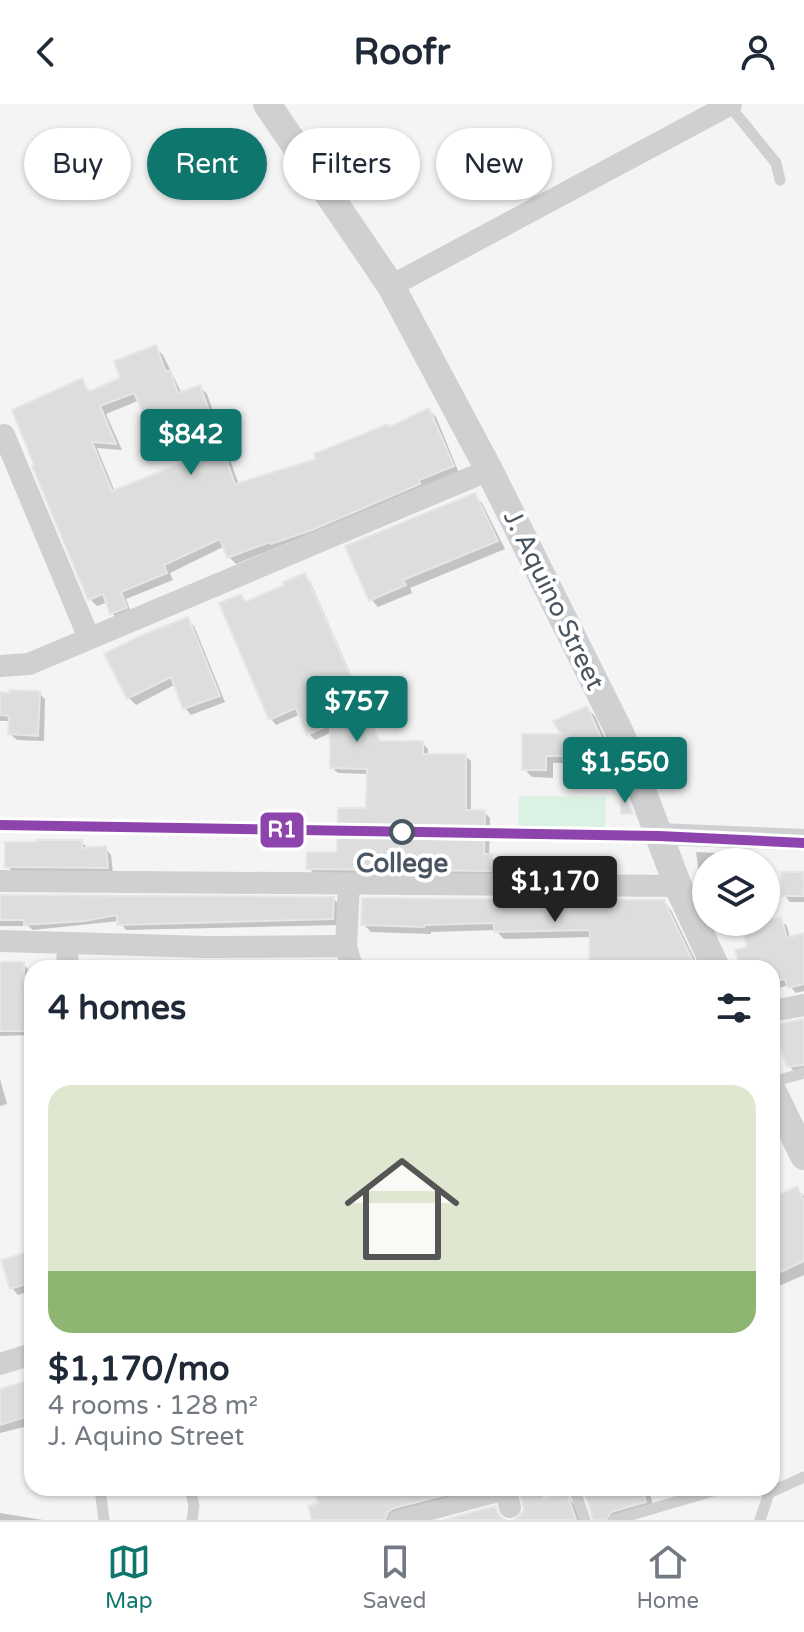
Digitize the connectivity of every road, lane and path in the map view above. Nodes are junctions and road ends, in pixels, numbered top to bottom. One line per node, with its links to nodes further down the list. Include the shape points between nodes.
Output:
1 (267, 104): 4 (street, J. Aquino Street)
2 (730, 105): 3 (lane, via 776,163); 4 (street)
3 (780, 180)
4 (391, 286): 6 (street, J. Aquino Street)
5 (4, 435): 7 (street)
6 (489, 470): 7 (street); 9 (street, J. Aquino Street, via 621,735)
7 (89, 638): 8 (street, via 29,664)
8 (0, 666)
9 (658, 834): 10 (street); 13 (street, J. Aquino Street)
10 (804, 840)
11 (0, 881): 12 (street)
12 (349, 884): 13 (street); 16 (street)
13 (678, 886): 18 (street, J. Aquino Street)
14 (0, 941): 15 (street)
15 (68, 943): 16 (street); 17 (street)
16 (349, 957)
17 (67, 960)
18 (712, 960)
19 (804, 1005): 20 (street)
20 (780, 1010)
21 (804, 1073): 22 (lane)
22 (780, 1080)
23 (780, 1106): 24 (street)
24 (804, 1156)
25 (24, 1356): 26 (street)
26 (1, 1360)
27 (804, 1477): 28 (lane)
28 (780, 1488)
29 (101, 1496): 35 (lane)
30 (192, 1496): 36 (lane)
31 (497, 1496): 37 (street)
32 (577, 1496): 38 (lane)
33 (696, 1496): 39 (lane)
34 (768, 1496): 40 (lane)
35 (104, 1520)
36 (192, 1520)
37 (397, 1520)
38 (585, 1520)
39 (614, 1520)
40 (760, 1520)

